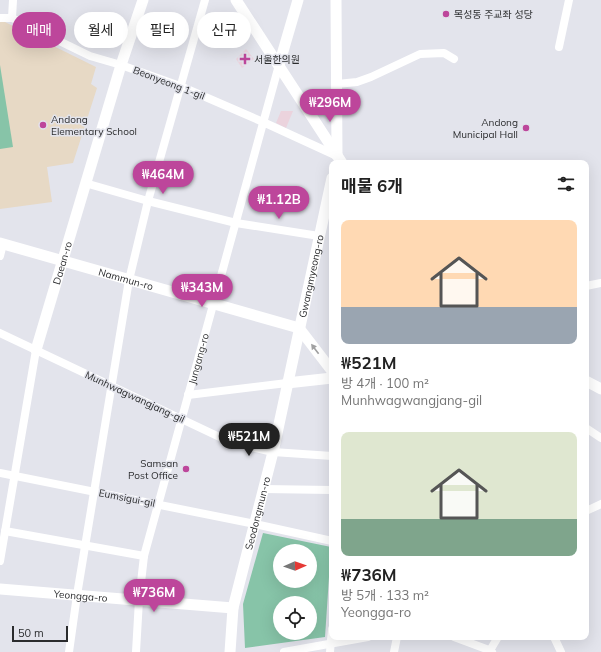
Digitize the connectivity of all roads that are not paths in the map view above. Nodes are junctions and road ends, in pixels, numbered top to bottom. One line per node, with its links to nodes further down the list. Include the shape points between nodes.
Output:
1 (13, 0): 8 (street)
2 (143, 0): 14 (street, Daean-ro)
3 (205, 0): 16 (street)
4 (236, 0): 15 (street)
5 (298, 0): 15 (street, Jungang-ro)
6 (336, 0): 17 (street)
7 (569, 0): 12 (street)
8 (12, 12)
9 (0, 18): 10 (street, Beonyeong 1-gil)
10 (12, 18)
11 (66, 44): 14 (street, Beonyeong 1-gil, via 90,56)
12 (559, 47)
13 (454, 59): 17 (street, via 444,53 420,54 371,77)
14 (121, 65): 16 (street, Beonyeong 1-gil); 23 (street, Daean-ro)
15 (279, 65): 18 (street); 19 (street, Jungang-ro)
16 (180, 86): 19 (street, Beonyeong 1-gil); 25 (street)
17 (337, 88): 18 (street, via 324,101); 22 (street)
18 (303, 102): 21 (street)
19 (263, 122): 20 (street, Beonyeong 1-gil); 26 (street, Jungang-ro)
20 (336, 160)
21 (337, 160)
22 (338, 160)
23 (85, 183): 25 (street); 30 (street, Daean-ro)
24 (329, 191): 27 (street, Gwangmyeong-ro)
25 (148, 201): 26 (street); 31 (street)
26 (236, 223): 27 (street); 34 (street, Jungang-ro)
27 (319, 236): 35 (street, Gwangmyeong-ro)
28 (1, 244): 29 (street); 30 (street, Nammun-ro)
29 (0, 256)
30 (63, 261): 31 (street, Nammun-ro); 37 (street, Daean-ro)
31 (128, 280): 34 (street, Nammun-ro); 42 (street)
32 (601, 283): 33 (street)
33 (589, 285)
34 (213, 304): 35 (street, Nammun-ro); 44 (street, Jungang-ro)
35 (299, 328): 38 (street, one-way to 35); 40 (street, Seodongmun-ro)
36 (0, 334): 37 (street, Munhwagwangjang-gil)
37 (36, 350): 42 (street, Munhwagwangjang-gil); 51 (street, Daean-ro)
38 (329, 367)
39 (329, 378): 40 (street)
40 (287, 383): 44 (street); 48 (street, Seodongmun-ro)
41 (589, 383): 43 (street)
42 (111, 386): 45 (street, Munhwagwangjang-gil); 54 (street)
43 (601, 389)
44 (188, 395): 45 (street, Jungang-ro)
45 (182, 420): 48 (street, Munhwagwangjang-gil, via 230,442); 55 (street, Jungang-ro)
46 (589, 430): 47 (street)
47 (601, 438)
48 (272, 452): 49 (street, Munhwagwangjang-gil); 52 (street, Seodongmun-ro)
49 (329, 456)
50 (0, 473): 51 (street, Eumsigui-gil)
51 (15, 476): 54 (street, Eumsigui-gil); 58 (street, Daean-ro)
52 (263, 489): 53 (street); 59 (street, Seodongmun-ro)
53 (329, 490)
54 (94, 492): 55 (street, Eumsigui-gil); 62 (street)
55 (158, 504): 59 (street, Eumsigui-gil); 63 (street, Jungang-ro)
56 (601, 504): 57 (street)
57 (589, 510)
58 (3, 520): 60 (street, Daean-ro)
59 (255, 524): 61 (street, Eumsigui-gil); 68 (street, Seodongmun-ro)
60 (5, 531): 62 (street); 64 (street, Daean-ro)
61 (329, 541)
62 (85, 546): 63 (street); 66 (street)
63 (144, 556): 67 (street, Jungang-ro)
64 (0, 561)
65 (0, 589): 66 (street, Yeongga-ro)
66 (77, 595): 67 (street, Yeongga-ro); 76 (street)
67 (139, 600): 68 (street, Yeongga-ro); 77 (street, Jungang-ro)
68 (234, 608): 78 (street, Seodongmun-ro)
69 (358, 640): 74 (street)
70 (396, 640): 80 (street)
71 (462, 640): 75 (street)
72 (496, 640): 75 (street)
73 (555, 640): 81 (street)
74 (331, 648): 79 (street)
75 (490, 651)
76 (69, 652)
77 (136, 652)
78 (230, 652)
79 (284, 652)
80 (394, 652)
81 (561, 652)

